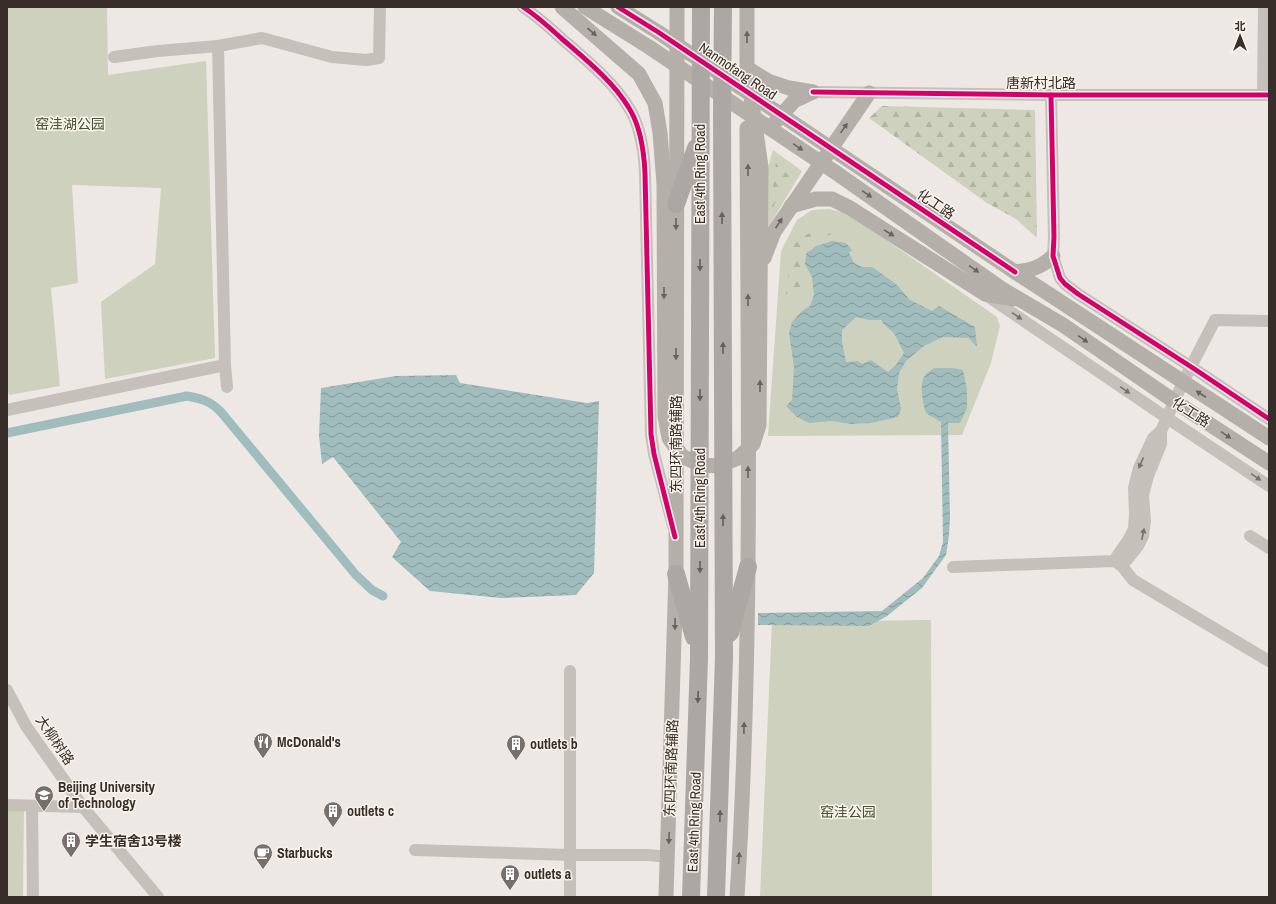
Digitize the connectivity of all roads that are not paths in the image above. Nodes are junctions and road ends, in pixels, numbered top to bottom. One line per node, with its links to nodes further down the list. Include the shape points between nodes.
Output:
1 (380, 7): 11 (street, via 380,58 366,60 332,57 262,38)
2 (562, 7): 23 (main road, one-way to 23, via 639,74 655,103)
3 (585, 7): 22 (main road, Nanmofang Road, one-way to 22)
4 (618, 7): 20 (main road, Nanmofang Road)
5 (677, 7): 14 (main road)
6 (701, 7): 19 (highway, East 4th Ring Road)
7 (723, 7): 50 (highway, East 4th Ring Road, one-way to 7)
8 (747, 7): 13 (main road, one-way to 8)
9 (1264, 7): 18 (street)
10 (528, 9): 44 (street, via 580,54 618,93 630,108 638,128 644,151 645,173 651,434)
11 (218, 46): 12 (street); 32 (street)
12 (114, 57)
13 (747, 68): 15 (main road, via 768,81); 21 (main road); 47 (main road, one-way to 13)
14 (677, 87): 23 (main road, via 668,122); 24 (main road, 东四环南路辅路)
15 (813, 92): 16 (street, 唐新村北路); 21 (main road, via 794,101 776,119 767,138)
16 (870, 93): 17 (street, 唐新村北路); 25 (main road, one-way to 16)
17 (1051, 95): 18 (street, 唐新村北路); 26 (street)
18 (1266, 95)
19 (701, 134): 24 (highway); 51 (highway, East 4th Ring Road, one-way to 51)
20 (845, 157): 28 (main road, 化工路)
21 (761, 167): 27 (main road)
22 (835, 172): 30 (main road, 化工路, one-way to 30)
23 (664, 184): 27 (main road, one-way to 27, via 665,416 669,438 682,456 701,465 718,466 738,458 752,444 759,425)
24 (676, 204): 44 (main road, 东四环南路辅路, one-way to 44)
25 (791, 206): 27 (main road, one-way to 25, via 774,232); 29 (main road, one-way to 29, via 816,199 832,199)
26 (1053, 256): 28 (main road, via 1048,262 1034,269); 33 (street, via 1060,278 1065,284)
27 (760, 267)
28 (1015, 272): 34 (main road, 化工路)
29 (985, 294): 30 (main road); 38 (street, one-way to 38)
30 (1021, 301): 36 (main road, 化工路, one-way to 36, via 1063,325)
31 (1269, 321): 33 (street, via 1215,320)
32 (225, 366): 35 (street); 37 (street)
33 (1191, 366): 34 (street); 39 (street)
34 (1183, 382): 36 (street); 40 (main road, 化工路, one-way to 34)
35 (227, 387)
36 (1174, 401): 38 (street); 41 (main road, 化工路, one-way to 41)
37 (7, 410)
38 (1167, 418): 42 (street, one-way to 42); 46 (street, via 1161,431 1161,444 1143,495 1143,536 1138,546)
39 (1269, 419)
40 (1269, 438)
41 (1269, 463)
42 (1269, 486)
43 (1250, 536): 45 (street)
44 (675, 537): 49 (main road, 东四环南路辅路)
45 (1269, 548)
46 (1118, 563): 48 (street); 52 (street, via 1133,580)
47 (748, 567): 50 (highway); 67 (main road, one-way to 47, via 742,814)
48 (952, 567)
49 (676, 574): 51 (highway); 60 (main road, 东四环南路辅路, one-way to 60)
50 (724, 656): 66 (highway, East 4th Ring Road, one-way to 50)
51 (700, 658): 65 (highway, East 4th Ring Road, one-way to 65)
52 (1269, 661)
53 (570, 671): 59 (street)
54 (7, 690): 57 (street, 大柳树路, via 26,726)
55 (7, 805): 56 (street)
56 (32, 806): 57 (street); 61 (street)
57 (83, 807): 62 (street, 大柳树路)
58 (415, 850): 59 (street)
59 (570, 854): 60 (street, via 648,854); 63 (street)
60 (668, 857): 64 (main road, 东四环南路辅路)
61 (33, 897)
62 (158, 897)
63 (570, 897)
64 (666, 897)
65 (691, 897)
66 (716, 897)
67 (737, 897)

